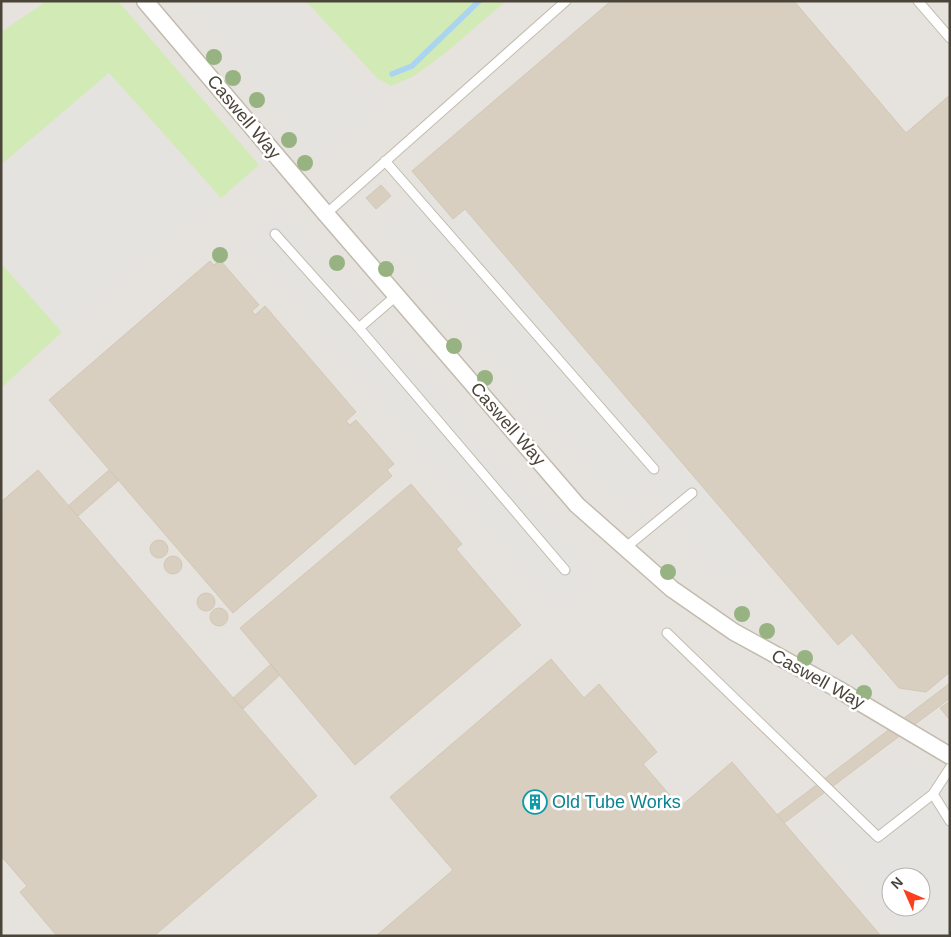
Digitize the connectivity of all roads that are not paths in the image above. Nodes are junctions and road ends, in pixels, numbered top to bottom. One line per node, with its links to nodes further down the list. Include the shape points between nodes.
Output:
1 (145, 1): 6 (street, Caswell Way)
2 (566, 1): 5 (lane)
3 (918, 1): 4 (lane)
4 (950, 38)
5 (385, 161): 6 (lane); 10 (lane)
6 (326, 214): 8 (street, Caswell Way)
7 (275, 234): 9 (lane)
8 (397, 295): 9 (lane); 12 (street, Caswell Way, via 577,505)
9 (359, 328): 13 (lane)
10 (654, 469)
11 (692, 493): 12 (lane)
12 (625, 548): 15 (street, Caswell Way, via 672,589 734,632)
13 (565, 570)
14 (667, 633): 17 (lane, via 878,838)
15 (950, 756)
16 (950, 768): 17 (lane)
17 (933, 794): 18 (lane)
18 (950, 821)

